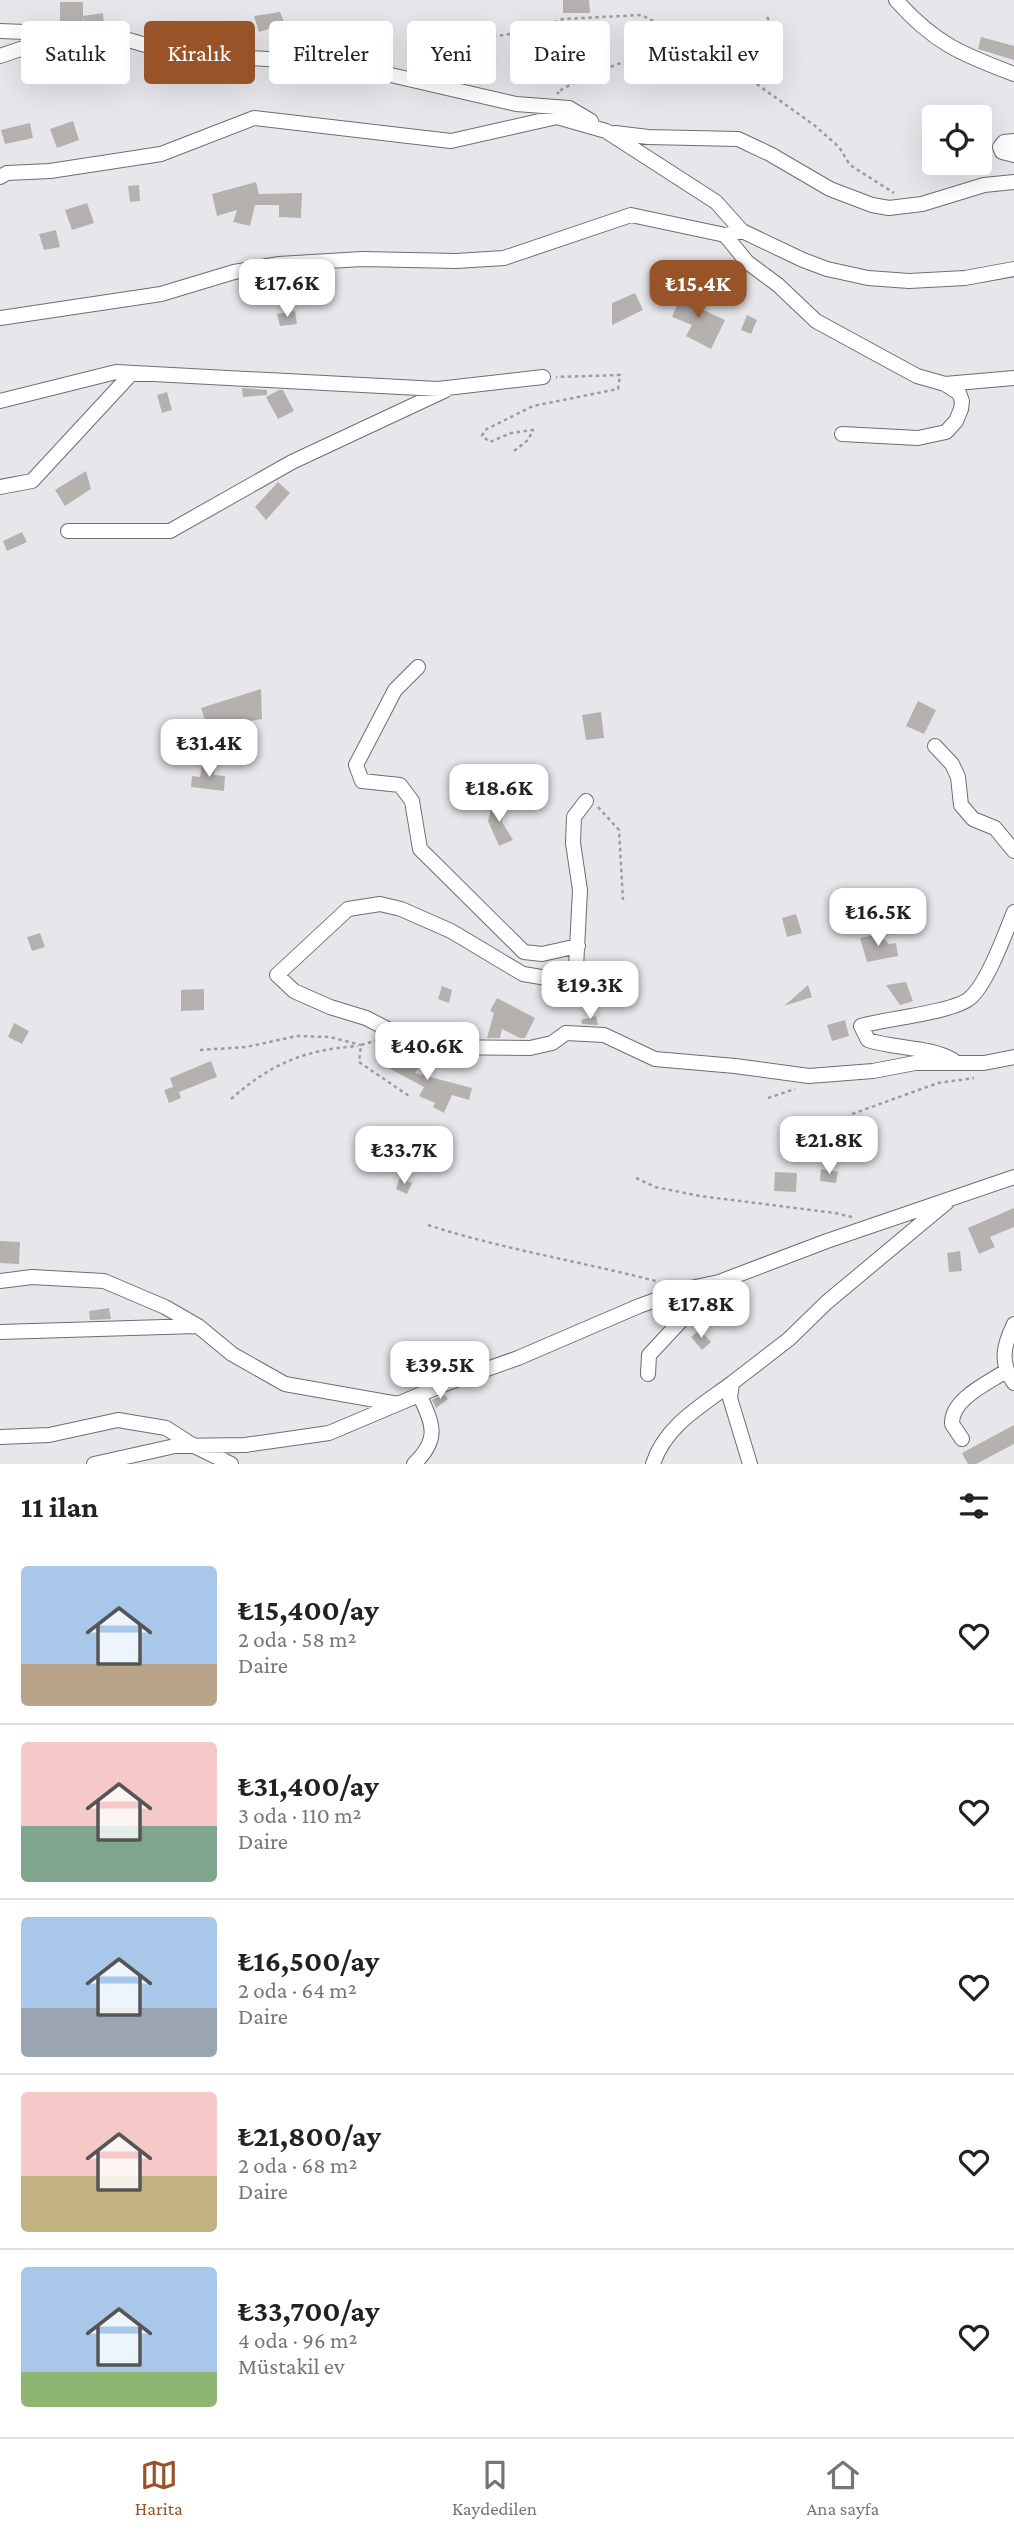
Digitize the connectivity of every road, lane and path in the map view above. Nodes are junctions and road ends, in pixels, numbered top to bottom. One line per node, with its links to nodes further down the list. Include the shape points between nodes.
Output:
1 (895, 0): 9 (street, via 937,40)
2 (767, 17): 16 (path, via 777,45 765,53 707,47 707,54 814,125 839,147 850,165 899,197)
3 (0, 31): 4 (street)
4 (21, 31)
5 (496, 36): 10 (path, via 527,32 563,19 641,15 673,30 677,42 557,92)
6 (130, 40): 11 (street, via 176,54 340,63 516,104 569,108)
7 (21, 49): 8 (street)
8 (0, 56)
9 (1014, 75)
10 (567, 100)
11 (606, 131): 14 (street, via 557,117 450,141 254,118 161,155); 16 (street, via 738,139 848,197 889,208); 17 (street, via 716,202)
12 (1014, 141): 13 (street, via 1000,147)
13 (1014, 155)
14 (0, 177)
15 (1014, 182): 16 (street)
16 (904, 206)
17 (742, 231): 18 (street); 19 (street, via 803,260 867,278 965,278)
18 (725, 235): 20 (street, via 632,215 503,258 279,264 160,294); 24 (street, via 747,262 816,321 917,376)
19 (1014, 269)
20 (0, 318)
21 (132, 373): 25 (street); 26 (street, via 116,372); 29 (street, via 32,481)
22 (543, 377): 25 (street); 28 (path, via 621,375 618,389 533,405 485,430 482,436 490,442 533,430)
23 (1014, 378): 24 (street)
24 (945, 384): 27 (street, via 959,393 962,401 956,421 946,432 918,438)
25 (453, 387): 30 (street, via 292,462 170,531)
26 (0, 401)
27 (842, 434)
28 (514, 451)
29 (0, 487)
30 (68, 531)
31 (418, 667): 37 (street, via 395,690 356,765 362,780 400,785 412,801 420,849 524,952 542,954)
32 (935, 746): 34 (street, via 958,777 961,805 973,819 995,828)
33 (586, 801): 35 (path, via 601,809 619,830); 37 (street, via 574,817 580,890)
34 (1014, 851)
35 (623, 901)
36 (1014, 912): 42 (street, via 969,1000 861,1026 868,1040 942,1054)
37 (578, 946): 38 (street, via 576,968 547,978 523,974 451,930 401,909 380,904 348,909 277,975 294,991)
38 (398, 1035): 39 (path); 42 (street, via 423,1047 530,1048 552,1043 566,1033 604,1035 655,1059 809,1076 915,1063)
39 (361, 1045): 40 (path, via 330,1037 297,1036 246,1047); 44 (path, via 359,1062); 45 (path, via 322,1049 281,1064)
40 (200, 1050)
41 (1014, 1058): 42 (street)
42 (957, 1063)
43 (976, 1077): 46 (path, via 939,1083 852,1114)
44 (409, 1096)
45 (232, 1099)
46 (825, 1136)
47 (1014, 1177): 49 (street)
48 (636, 1178): 50 (path, via 655,1187 700,1196 835,1213)
49 (953, 1197): 50 (street); 60 (street)
50 (875, 1224): 53 (street)
51 (428, 1225): 54 (path)
52 (0, 1281): 56 (street, via 32,1277 104,1281)
53 (705, 1285): 54 (street); 58 (street, via 704,1296 649,1355)
54 (686, 1289): 61 (street)
55 (1014, 1324): 59 (street, via 1003,1353)
56 (198, 1326): 57 (street); 62 (street, via 232,1354 285,1384)
57 (0, 1332)
58 (648, 1374)
59 (1010, 1377): 64 (street, via 964,1399 954,1411 952,1424)
60 (732, 1383): 69 (street, via 668,1433); 70 (street, via 730,1398)
61 (420, 1396): 62 (street); 68 (street, via 433,1425 427,1451)
62 (399, 1404): 65 (street, via 328,1433 246,1445)
63 (0, 1437): 65 (street, via 49,1435 118,1420 166,1428)
64 (962, 1440)
65 (194, 1446): 66 (street); 67 (street)
66 (94, 1464)
67 (231, 1464)
68 (414, 1464)
69 (653, 1464)
70 (750, 1464)

